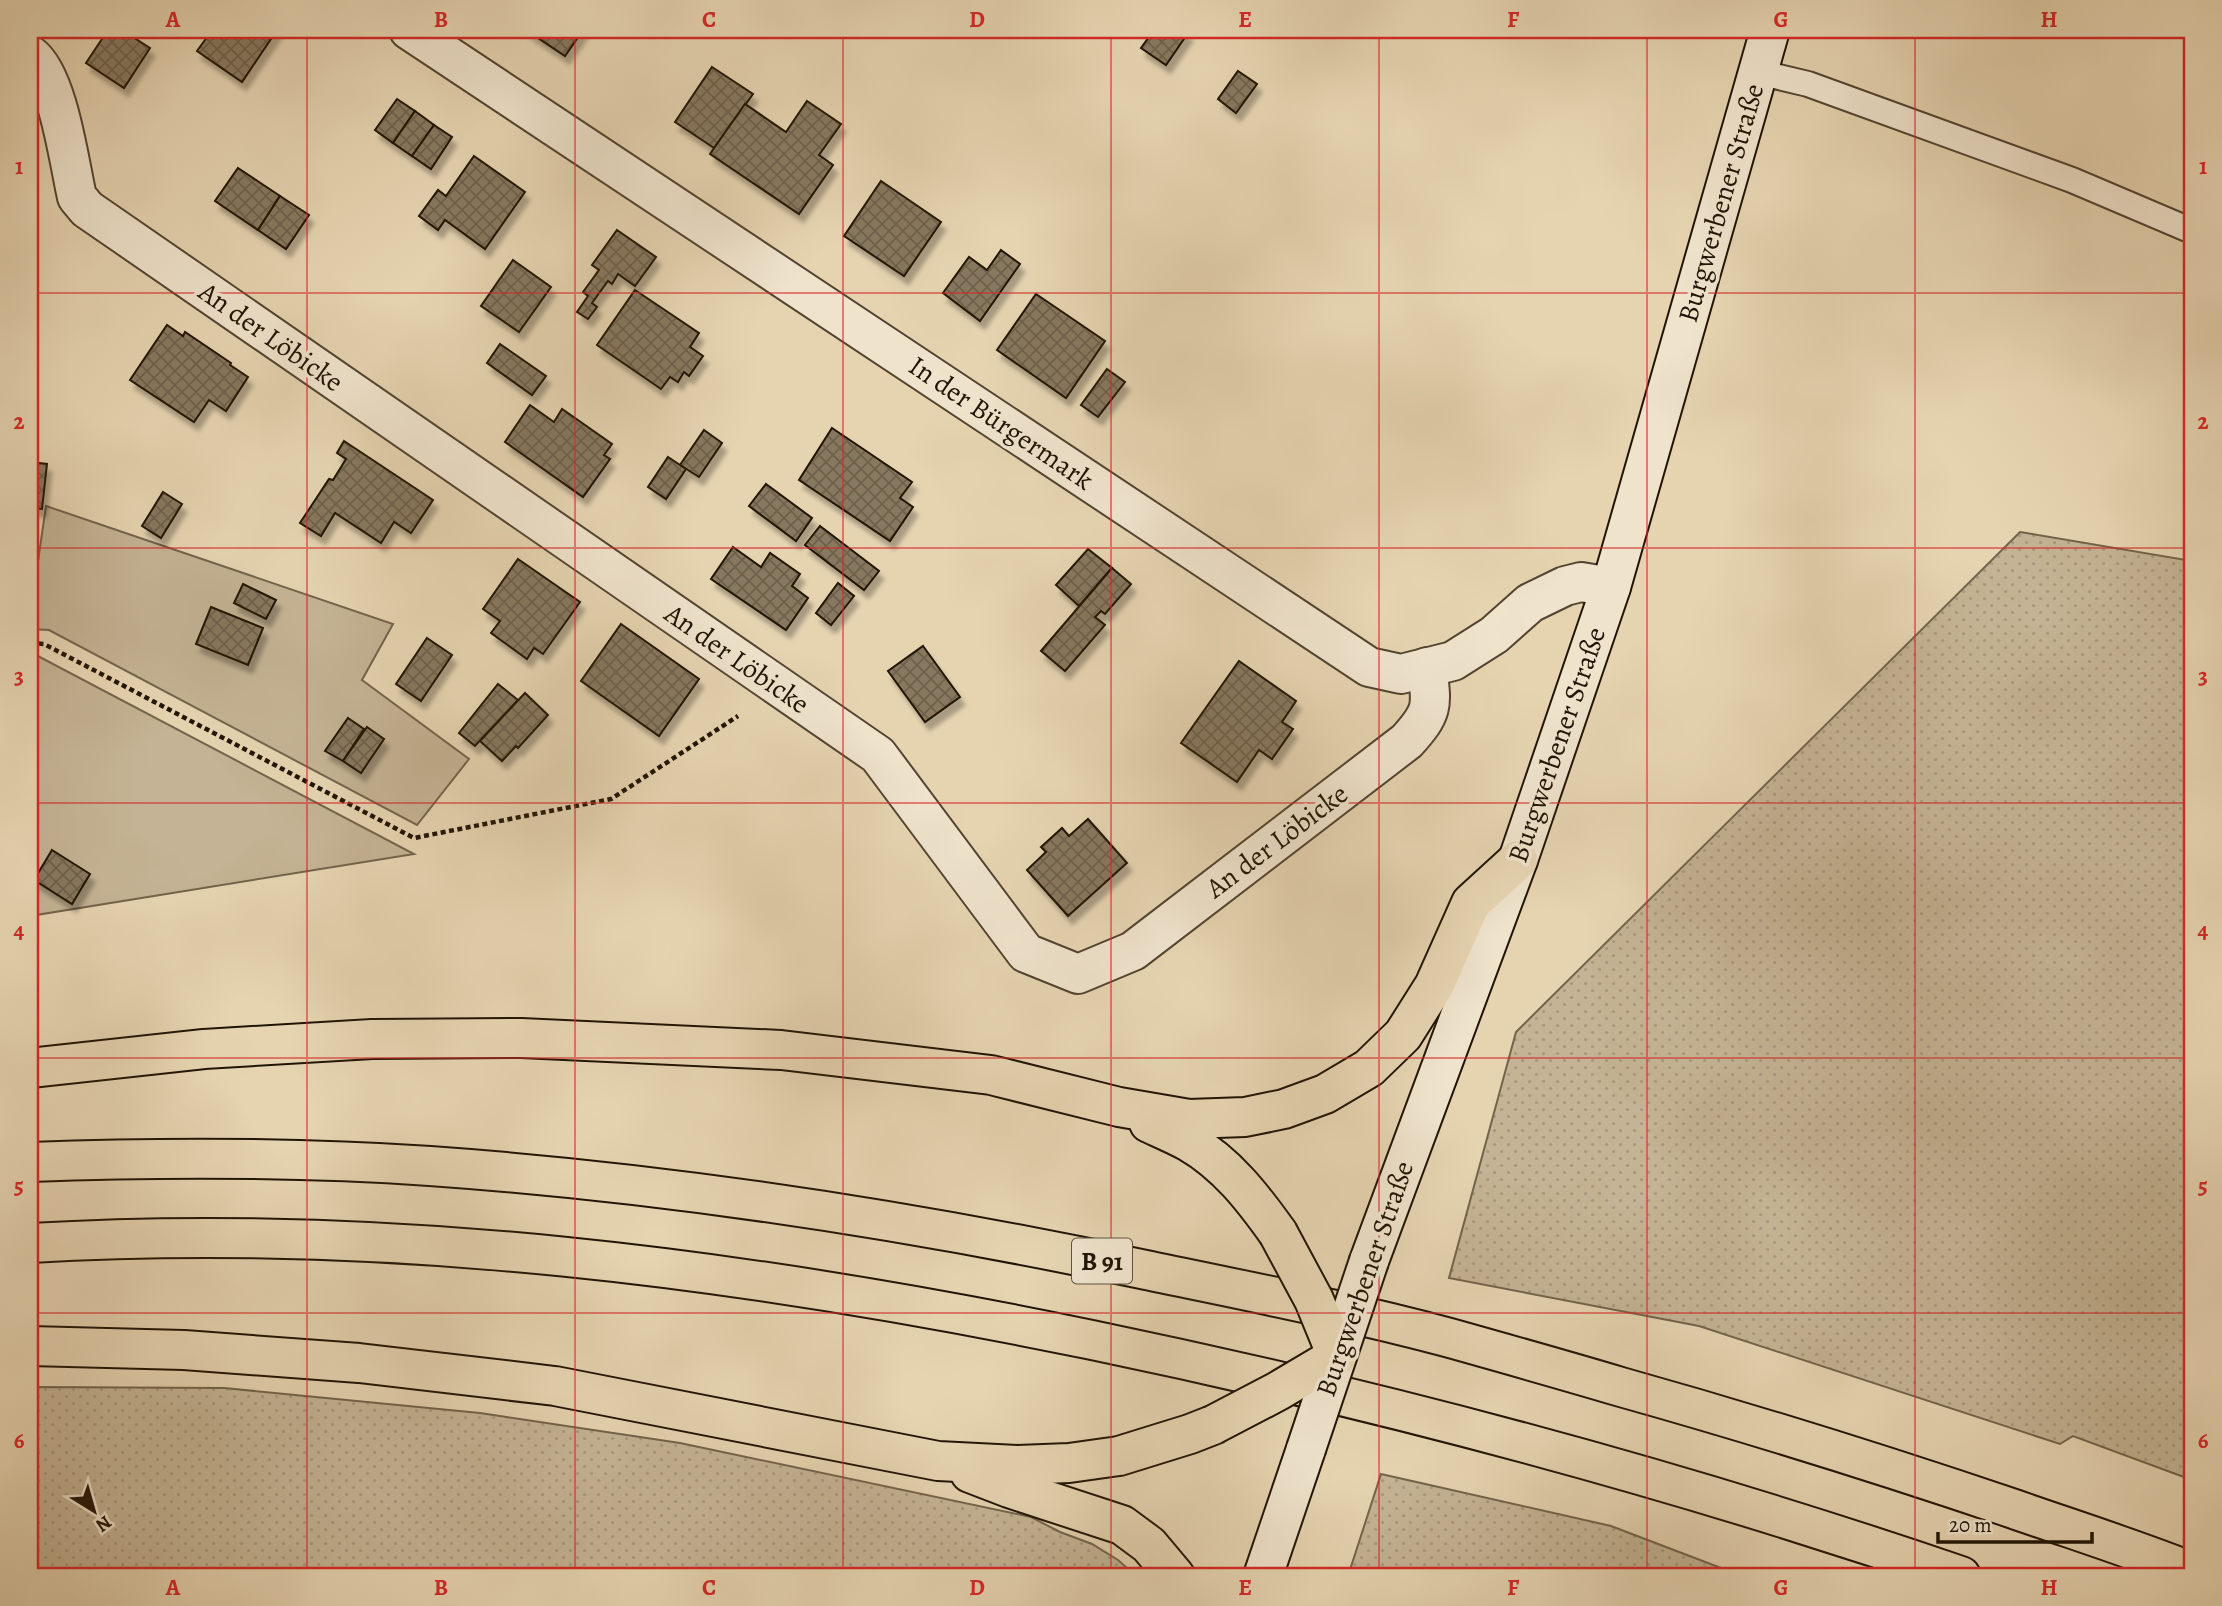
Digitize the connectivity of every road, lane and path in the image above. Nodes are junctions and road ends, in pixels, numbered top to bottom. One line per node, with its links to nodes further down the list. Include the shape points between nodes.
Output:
1 (409, 30): 8 (street, In der Bürgermark, via 1369,667 1402,674)
2 (1770, 30): 4 (street, Burgwerbener Straße)
3 (30, 55): 9 (street, An der Löbicke, via 53,88 77,197 87,209)
4 (1758, 72): 5 (lane, via 1808,84 2072,180); 6 (street, Burgwerbener Straße)
5 (2192, 231)
6 (1611, 587): 8 (street, In der Bürgermark, via 1581,582 1565,586 1530,603 1494,635 1453,661); 10 (street, Burgwerbener Straße)
7 (30, 643): 9 (path, via 44,644 414,838 611,799)
8 (1427, 667): 9 (street, An der Löbicke, via 1432,705 1407,741 1133,951 1078,974 1026,953 878,755)
9 (779, 689)
10 (1518, 860): 12 (highway, via 1471,903 1434,986 1403,1035 1369,1068 1325,1094 1245,1117 1189,1119); 16 (street, Burgwerbener Straße, bridge)
11 (30, 1068): 12 (highway, via 204,1049 521,1038 781,1050 990,1075)
12 (1119, 1108): 16 (highway, bridge, via 1190,1143 1252,1196 1314,1300)
13 (30, 1162): 18 (highway, B 91, via 268,1159 518,1173 786,1205 1038,1247 1457,1340 1897,1469)
14 (30, 1242): 21 (highway, via 256,1238 442,1247 573,1257 877,1299 1235,1369 1421,1415 1707,1494)
15 (30, 1346): 17 (highway, via 184,1350 359,1363 555,1386)
16 (1337, 1356): 17 (highway, bridge, via 1213,1425 1119,1456 1018,1465); 20 (street, Burgwerbener Straße, bridge)
17 (938, 1461): 19 (highway, via 1122,1525 1149,1545)
18 (2192, 1572)
19 (1175, 1576)
20 (1263, 1576)
21 (1961, 1576)

